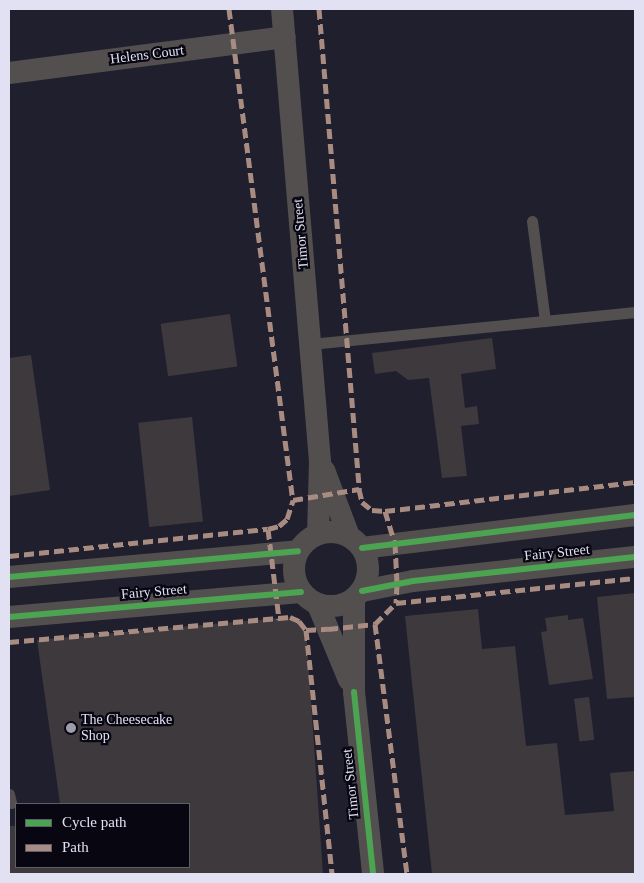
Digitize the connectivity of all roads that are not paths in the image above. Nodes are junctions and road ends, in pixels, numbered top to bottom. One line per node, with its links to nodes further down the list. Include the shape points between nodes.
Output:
1 (282, 9): 2 (street, Timor Street)
2 (285, 37): 3 (street, Helens Court); 7 (street, Timor Street)
3 (9, 73)
4 (532, 221): 6 (lane)
5 (635, 312): 6 (lane)
6 (545, 321): 7 (lane)
7 (310, 344): 8 (street, Timor Street)
8 (320, 460): 10 (street, Timor Street); 11 (street, Timor Street)
9 (635, 515): 11 (street, Fairy Street)
10 (318, 534): 11 (street, via 328,532); 12 (street)
11 (355, 542): 15 (street, via 369,569)
12 (298, 551): 14 (street, Fairy Street); 16 (street, via 293,572)
13 (635, 557): 15 (street, Fairy Street, via 413,581)
14 (9, 577)
15 (358, 595): 16 (street, via 337,606); 18 (street, Timor Street)
16 (310, 598): 17 (street, Fairy Street); 18 (street, Timor Street)
17 (9, 617)
18 (354, 692): 21 (street, Timor Street)
19 (9, 794): 20 (lane)
20 (9, 803)
21 (373, 874)

